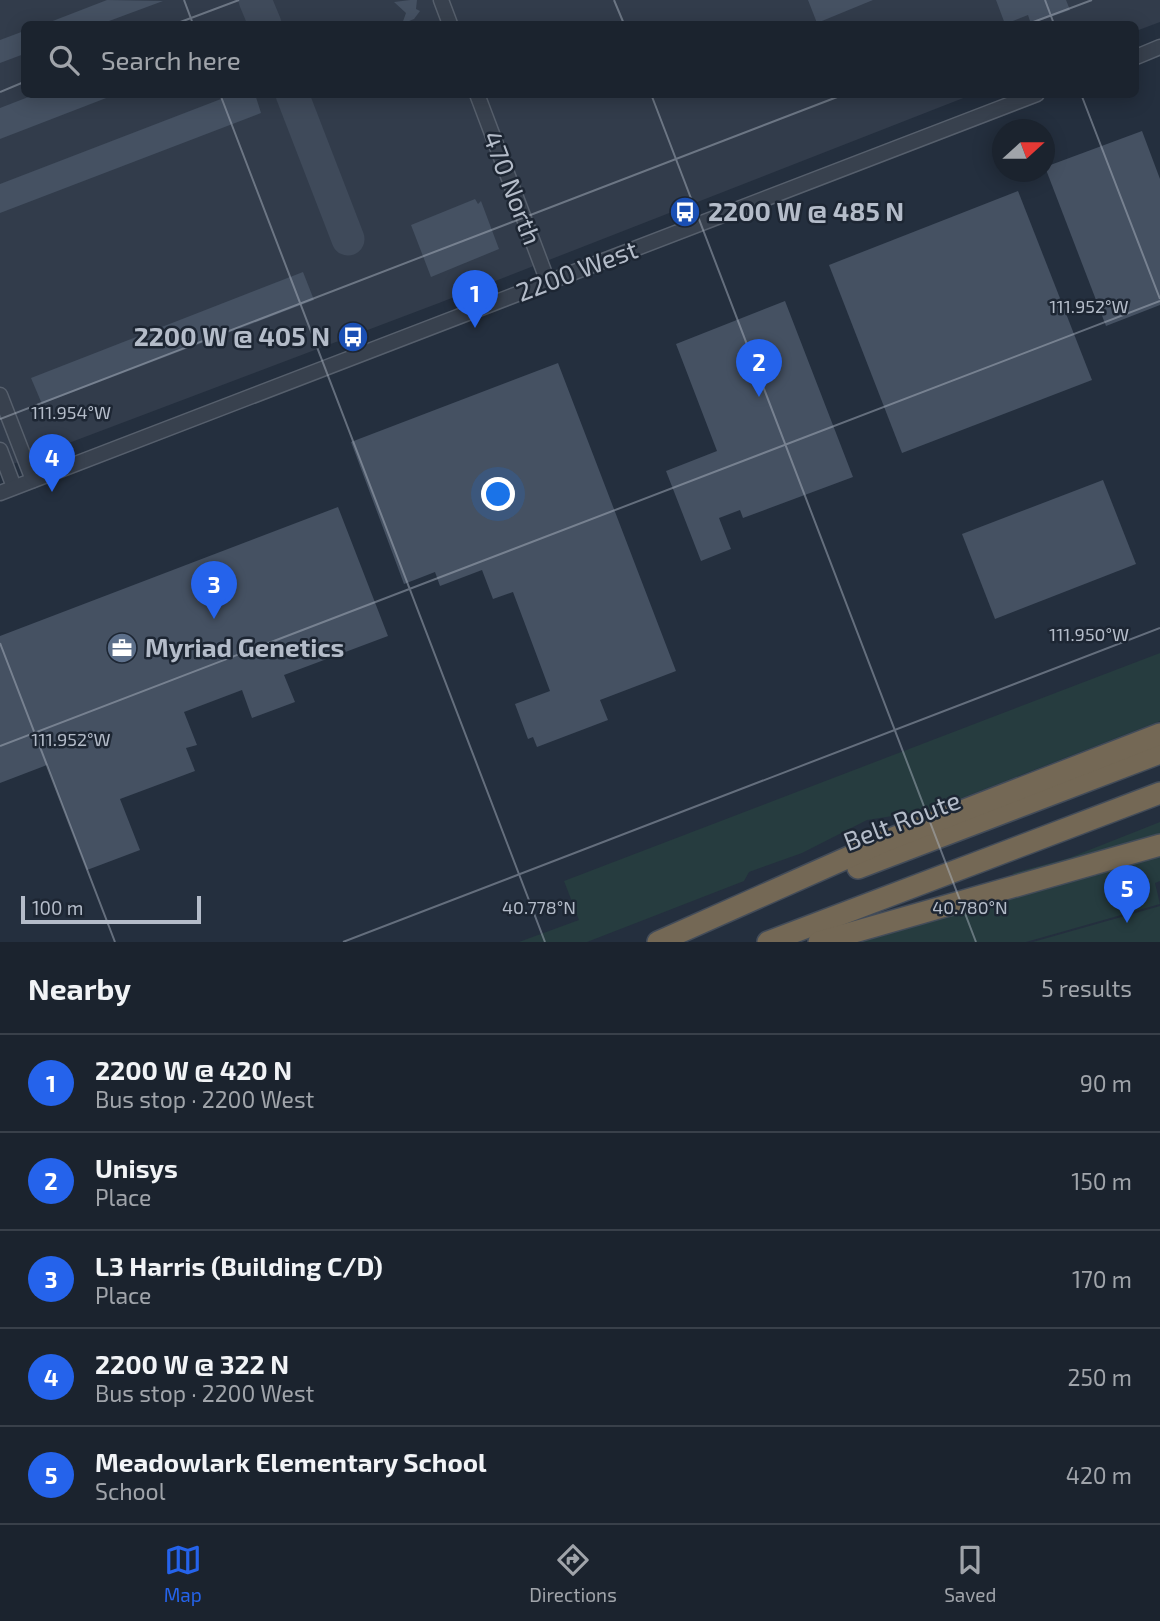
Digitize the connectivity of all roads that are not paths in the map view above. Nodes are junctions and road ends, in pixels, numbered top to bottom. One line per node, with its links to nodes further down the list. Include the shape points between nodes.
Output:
1 (441, 0): 2 (street)
2 (449, 21)
3 (1160, 47): 4 (street)
4 (1139, 56)
5 (479, 98): 7 (street, 470 North)
6 (1027, 98): 7 (street, 2200 West)
7 (548, 282): 10 (street, 2200 West)
8 (0, 394): 10 (street)
9 (0, 450): 11 (street)
10 (33, 480): 11 (street, 2200 West)
11 (14, 487): 12 (street, 2200 West)
12 (0, 493)
13 (1160, 734): 17 (highway, via 885,841)
14 (1160, 753): 17 (highway, Belt Route)
15 (1160, 793): 18 (highway)
16 (1160, 845): 19 (highway)
17 (661, 942)
18 (768, 942)
19 (819, 942)

